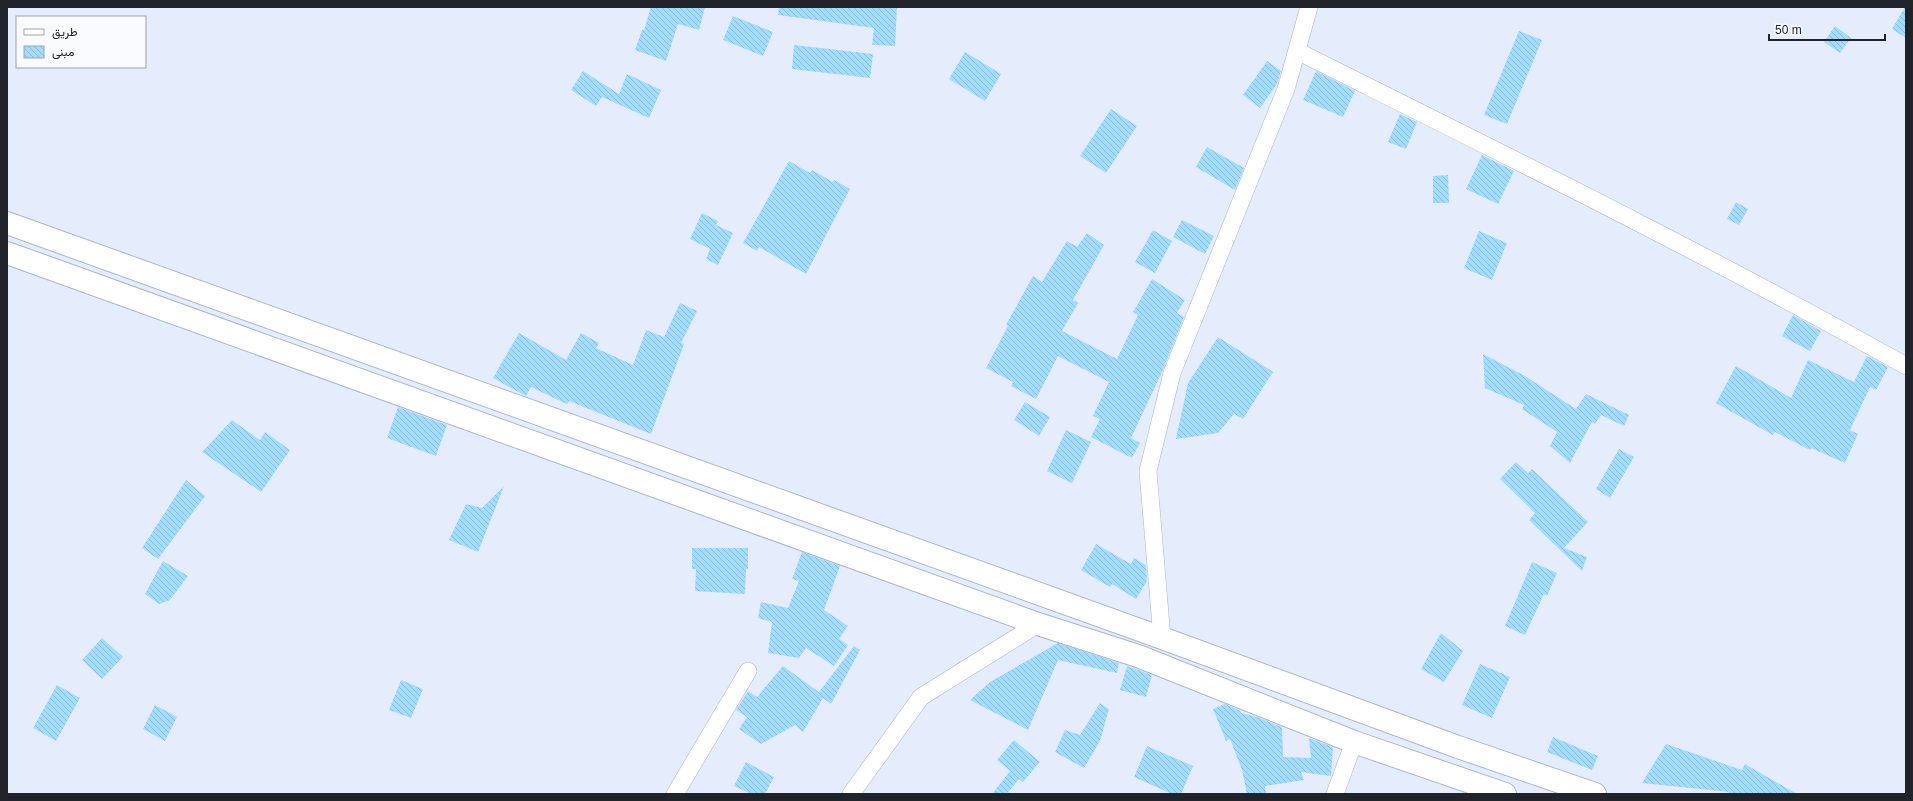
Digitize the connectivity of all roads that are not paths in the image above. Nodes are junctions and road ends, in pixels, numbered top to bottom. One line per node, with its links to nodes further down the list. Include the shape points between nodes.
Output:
1 (1308, 7): 2 (street)
2 (1296, 51): 5 (street, via 1566,185 1793,302); 9 (street, via 1286,89 1172,373 1148,471)
3 (7, 223): 6 (main road)
4 (7, 252): 7 (main road)
5 (1906, 366)
6 (1001, 580): 7 (main road); 9 (main road)
7 (994, 608): 8 (main road)
8 (1038, 624): 11 (main road, via 1138,656); 15 (street, via 921,697)
9 (1162, 638): 12 (main road)
10 (748, 671): 14 (street)
11 (1354, 742): 13 (main road); 16 (street)
12 (1458, 747): 13 (main road); 18 (main road)
13 (1446, 775): 17 (main road)
14 (675, 794)
15 (851, 794)
16 (1335, 794)
17 (1505, 794)
18 (1595, 794)

